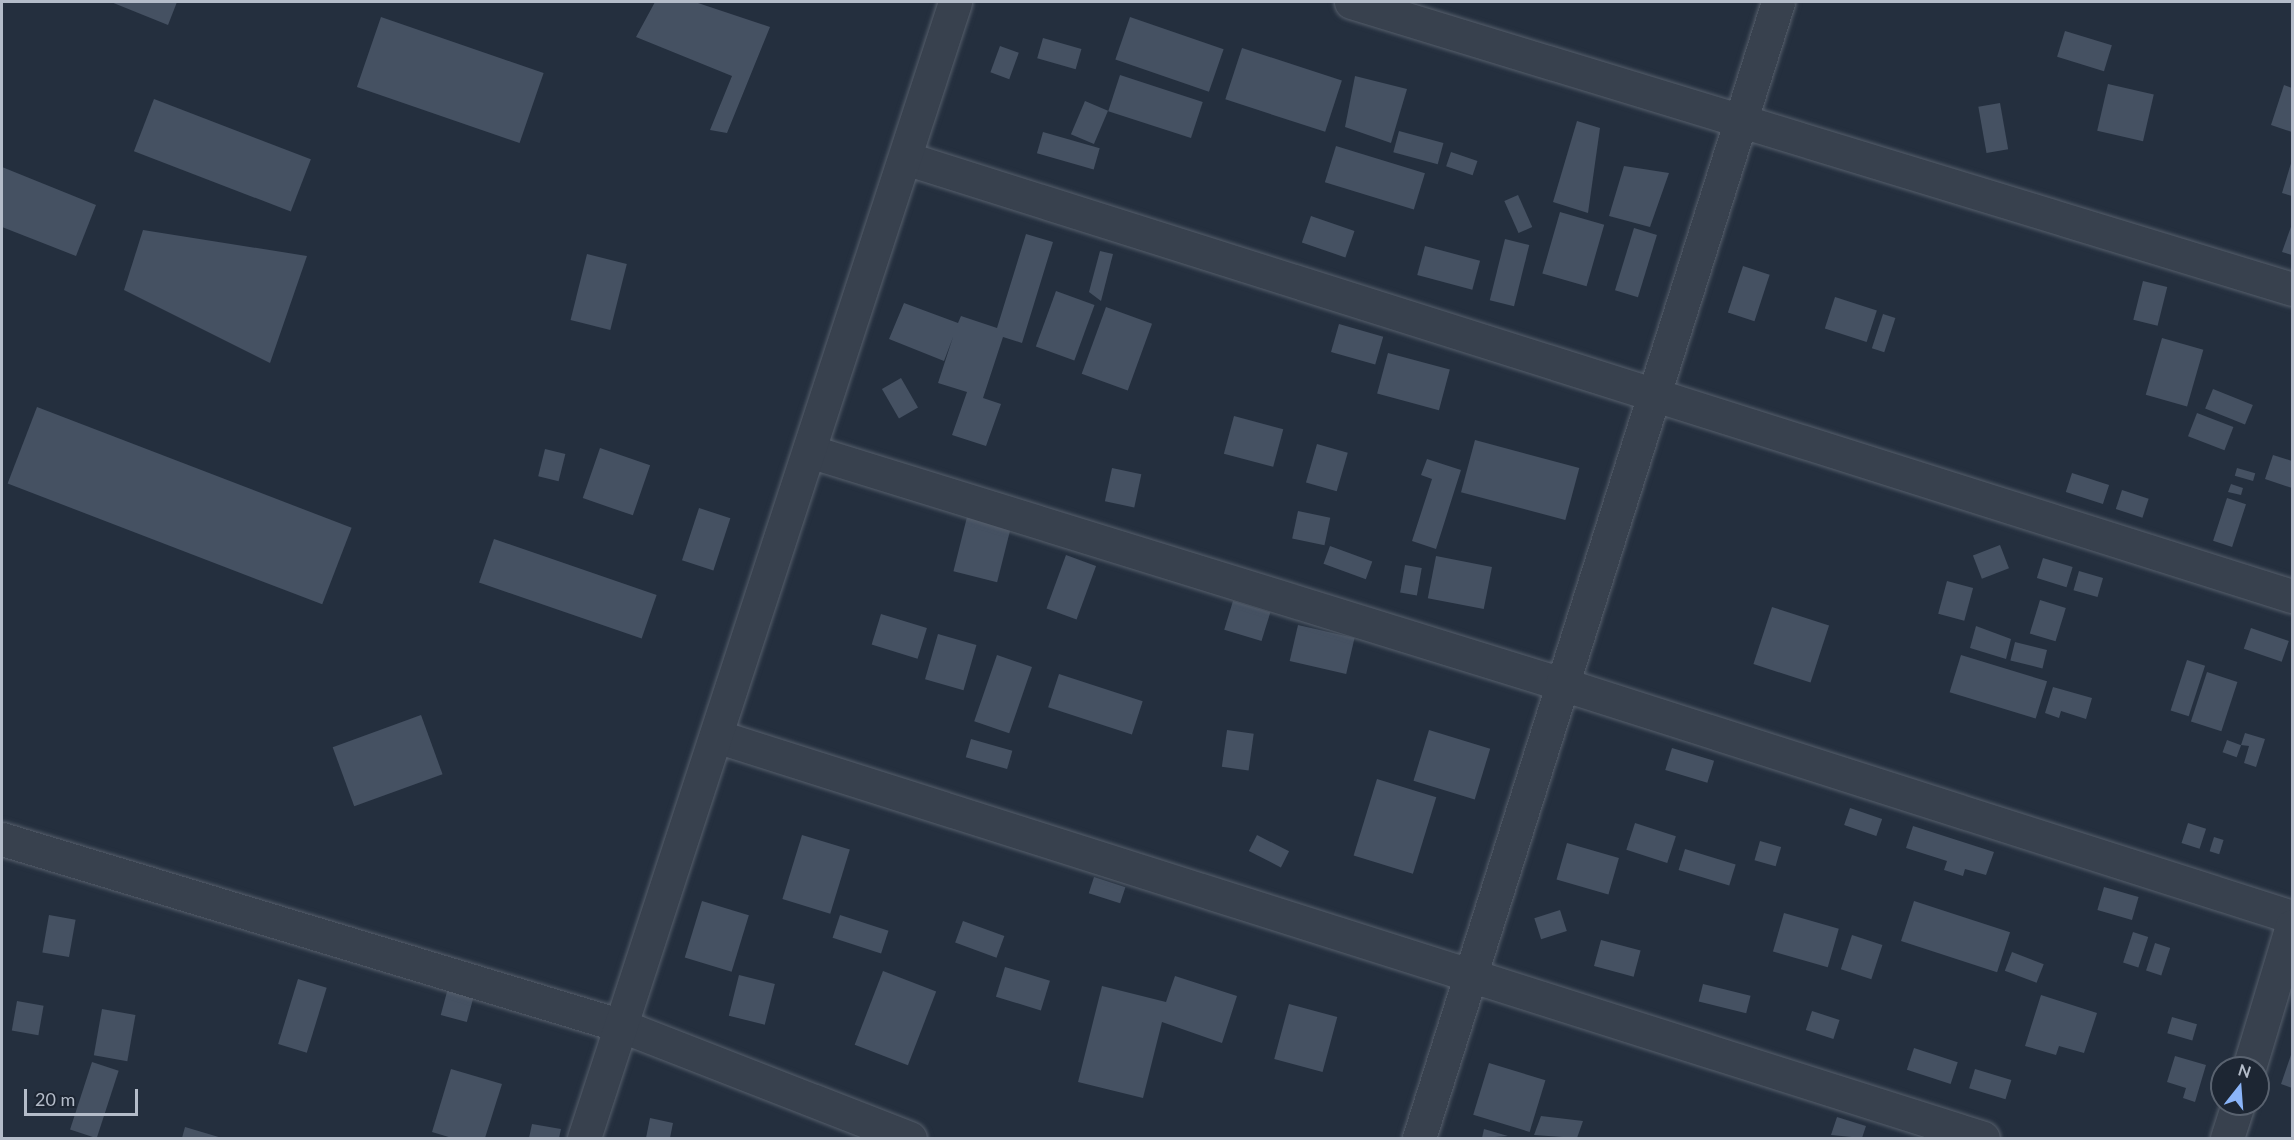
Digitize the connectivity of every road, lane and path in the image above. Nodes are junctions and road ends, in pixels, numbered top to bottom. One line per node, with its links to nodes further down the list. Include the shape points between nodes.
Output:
1 (955, 2): 5 (street)
2 (1351, 2): 4 (street)
3 (1778, 2): 4 (street)
4 (1741, 121): 6 (street); 7 (street)
5 (905, 158): 7 (street); 8 (street)
6 (2292, 289)
7 (1654, 394): 9 (street); 10 (street)
8 (810, 451): 10 (street); 11 (street)
9 (2292, 596)
10 (1562, 684): 13 (street); 15 (street)
11 (716, 736): 15 (street); 16 (street)
12 (2, 839): 16 (street)
13 (2292, 917)
14 (2292, 926): 17 (street)
15 (1471, 974): 21 (street); 22 (street)
16 (622, 1026): 19 (street); 20 (street)
17 (2253, 1056)
18 (2234, 1116): 23 (street)
19 (584, 1138)
20 (910, 1138)
21 (1419, 1138)
22 (1983, 1138)
23 (2227, 1138)

